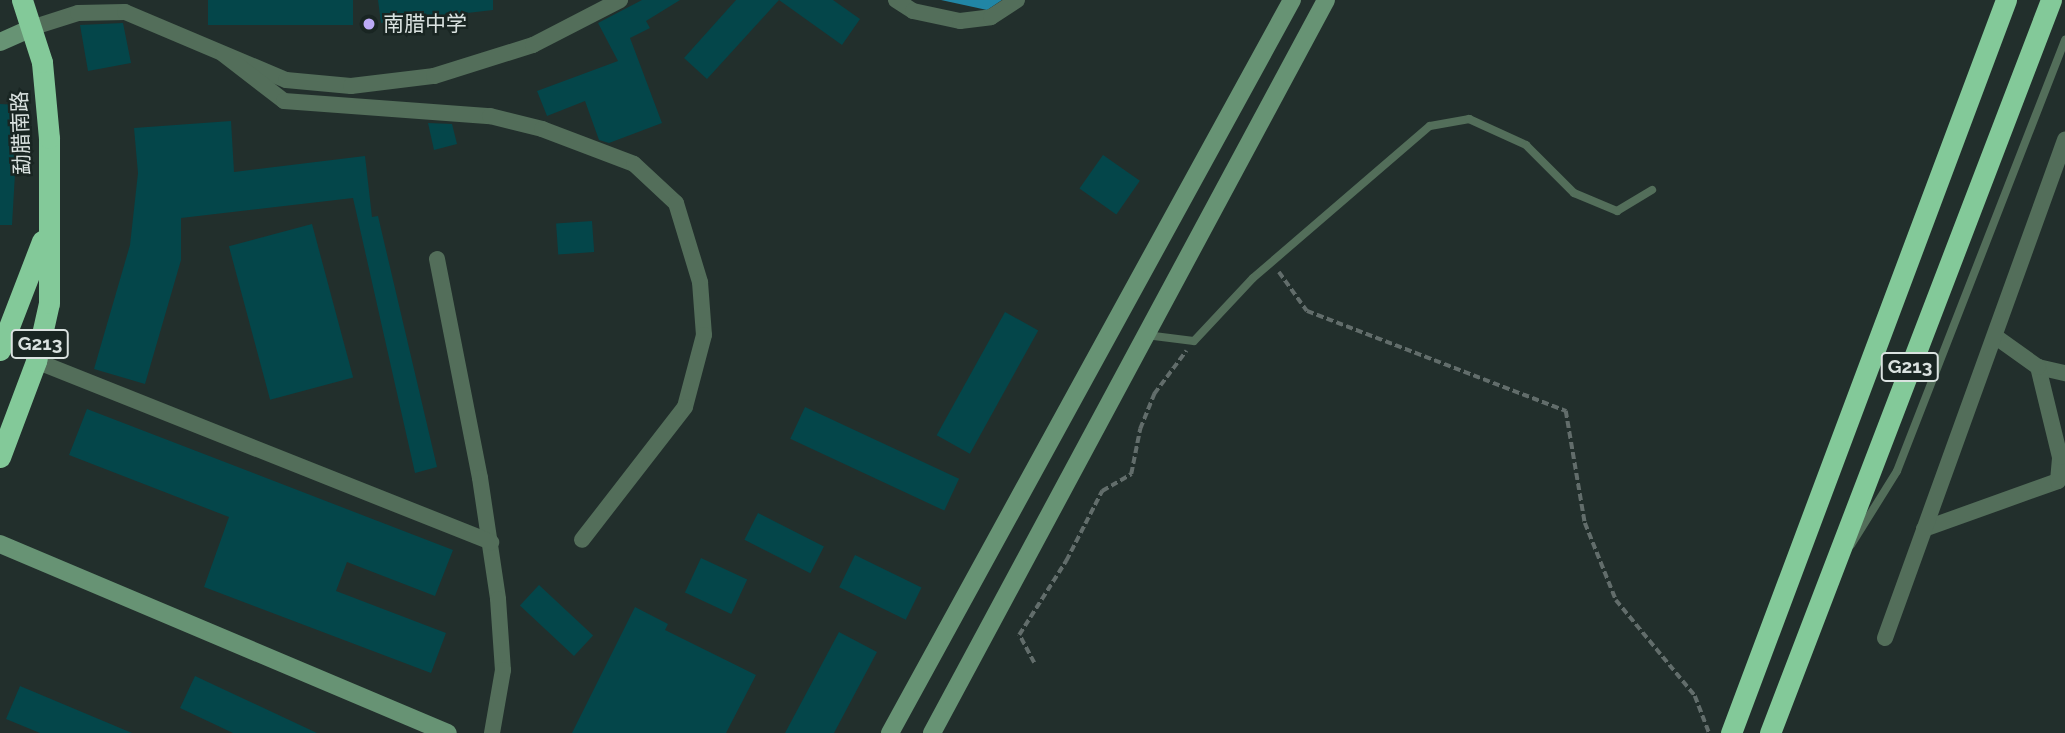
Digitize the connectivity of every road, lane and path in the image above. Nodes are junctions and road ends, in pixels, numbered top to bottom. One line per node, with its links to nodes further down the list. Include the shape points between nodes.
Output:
1 (22, 0): 9 (highway, 勐腊南路 / G213)
2 (620, 0): 12 (street, via 533,45 434,76 351,86 286,80)
3 (896, 0): 4 (street, via 914,11 960,21 991,17)
4 (1017, 0)
5 (1292, 0): 14 (street)
6 (1326, 0): 15 (street)
7 (2006, 0): 36 (highway, G213)
8 (2051, 0): 33 (highway, G213)
9 (31, 28): 10 (street); 12 (street, via 78,13 125,12); 17 (highway, 勐腊南路 / G213, via 42,62 50,138)
10 (0, 42)
11 (2065, 44): 33 (lane, via 1897,471)
12 (223, 54): 30 (street, via 284,101 490,116 542,129 635,164 676,203 700,282 704,335 685,407)
13 (2065, 139): 21 (street)
14 (1205, 159): 15 (street); 39 (street)
15 (1232, 174): 20 (street)
16 (1652, 190): 19 (lane, via 1617,211 1574,193 1526,145 1469,119 1430,126)
17 (47, 225): 23 (highway, G213); 24 (highway, G213, via 49,303)
18 (437, 259): 31 (street)
19 (1272, 262): 22 (lane); 41 (path, via 1307,311 1566,411 1585,523 1616,600 1695,696)
20 (1146, 335): 22 (lane); 40 (street)
21 (1996, 337): 25 (street); 29 (street)
22 (1194, 341): 35 (path, via 1154,394 1140,429 1131,474 1102,491 1066,561 1019,635)
23 (0, 350)
24 (36, 361): 27 (highway, G213); 31 (street)
25 (2038, 367): 26 (street); 28 (street)
26 (2065, 373)
27 (0, 457)
28 (2061, 479): 29 (street)
29 (1924, 529): 34 (street)
30 (582, 540)
31 (491, 541): 38 (street, via 503,670)
32 (0, 544): 37 (street)
33 (1828, 583): 42 (highway, G213)
34 (1885, 638)
35 (1034, 663)
36 (1734, 727)
37 (448, 733)
38 (492, 733)
39 (890, 733)
40 (932, 733)
41 (1709, 733)
42 (1770, 733)

